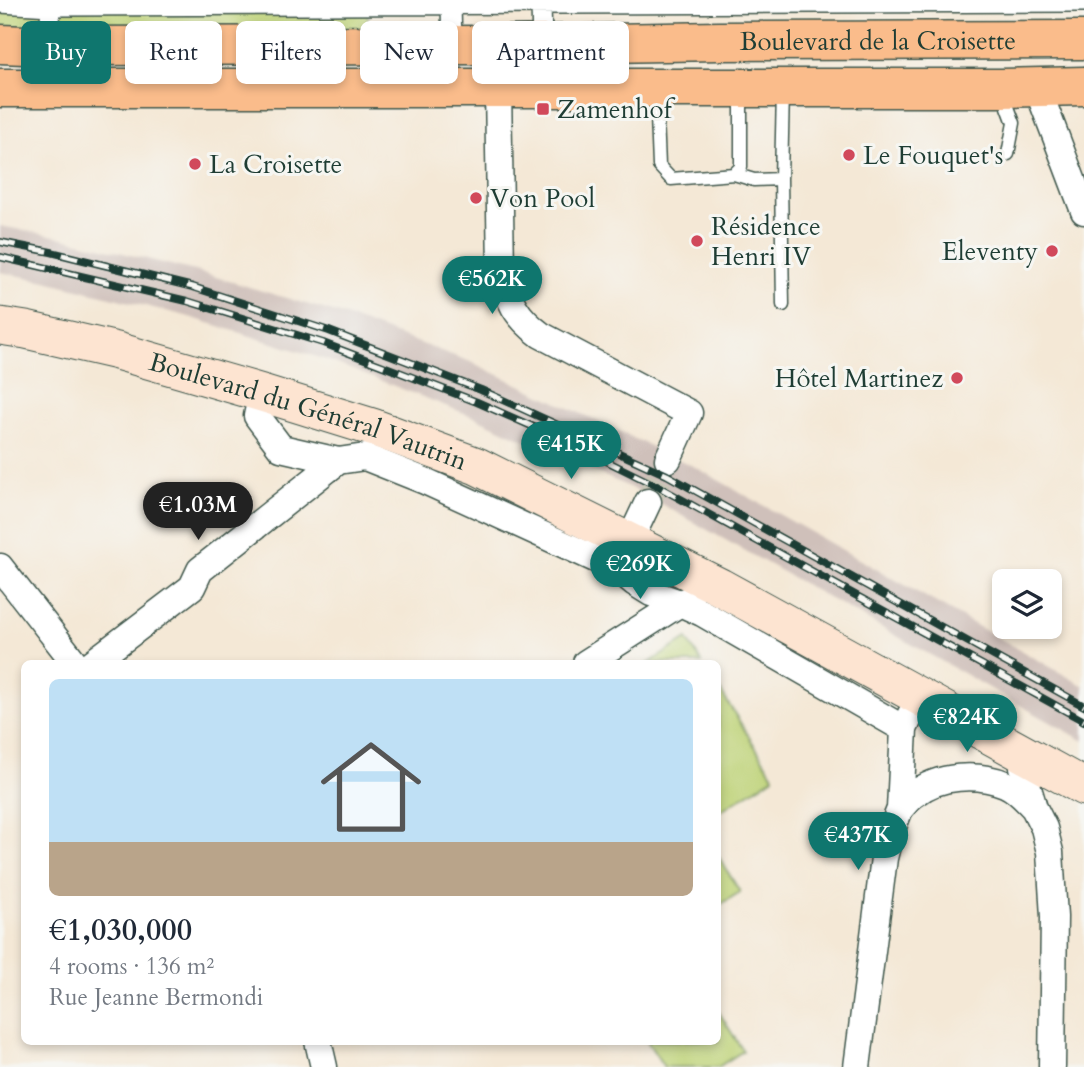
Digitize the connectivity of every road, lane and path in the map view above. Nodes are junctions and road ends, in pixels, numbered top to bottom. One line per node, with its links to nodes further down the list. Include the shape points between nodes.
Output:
1 (961, 1): 4 (street); 7 (street)
2 (25, 2): 6 (street); 9 (street)
3 (480, 2): 8 (street); 10 (street)
4 (718, 2): 8 (street); 15 (street)
5 (1084, 2): 7 (street)
6 (0, 3)
7 (989, 3): 16 (street)
8 (541, 4): 13 (street)
9 (51, 5): 10 (street); 11 (street)
10 (451, 5): 12 (street)
11 (50, 21)
12 (451, 21)
13 (541, 21)
14 (1084, 40): 17 (main road, Boulevard de la Croisette)
15 (719, 41): 16 (main road, Boulevard de la Croisette); 18 (main road, Boulevard de la Croisette)
16 (988, 41): 17 (main road, Boulevard de la Croisette)
17 (1038, 41): 25 (main road)
18 (629, 43)
19 (0, 44): 20 (main road, Boulevard de la Croisette)
20 (21, 45)
21 (360, 45): 22 (main road, Boulevard de la Croisette)
22 (111, 46)
23 (498, 84): 27 (main road)
24 (1084, 86): 25 (main road, Boulevard de la Croisette)
25 (1019, 87): 30 (main road, Boulevard de la Croisette); 31 (lane); 34 (street)
26 (0, 88): 27 (main road, Boulevard de la Croisette)
27 (498, 88): 28 (main road, Boulevard de la Croisette); 38 (street, via 501,271 506,290 524,323 541,335 689,412)
28 (656, 88): 29 (main road, Boulevard de la Croisette); 32 (lane, via 659,166 671,179)
29 (740, 88): 30 (main road, Boulevard de la Croisette); 32 (lane, via 741,167)
30 (783, 88): 33 (lane)
31 (1008, 154)
32 (734, 174): 33 (lane, via 754,180)
33 (781, 179): 35 (lane)
34 (1084, 211)
35 (783, 305)
36 (0, 326): 37 (main road, Boulevard du Général Vautrin, via 117,351)
37 (262, 393): 39 (street, via 257,416 281,448); 41 (main road, Boulevard du Général Vautrin, via 477,466)
38 (668, 459)
39 (338, 461): 41 (street, via 365,457 397,468 602,562); 46 (street, via 200,570 192,587)
40 (648, 502): 41 (street)
41 (623, 554): 43 (main road, Boulevard du Général Vautrin); 44 (street, via 635,583)
42 (0, 567): 45 (street)
43 (720, 587): 44 (street); 48 (main road, Boulevard du Général Vautrin)
44 (680, 603): 47 (street); 49 (street)
45 (73, 660)
46 (96, 660)
47 (591, 660)
48 (920, 697): 49 (street); 50 (main road, Boulevard du Général Vautrin)
49 (904, 729): 53 (street)
50 (1020, 752): 51 (main road, Boulevard du Général Vautrin); 52 (street)
51 (1084, 787)
52 (1034, 808): 53 (street, via 1006,784 967,778 928,785); 57 (street, via 1050,852)
53 (900, 809): 56 (street, via 884,858)
54 (319, 1045): 55 (street)
55 (324, 1067)
56 (857, 1067)
57 (1052, 1067)

